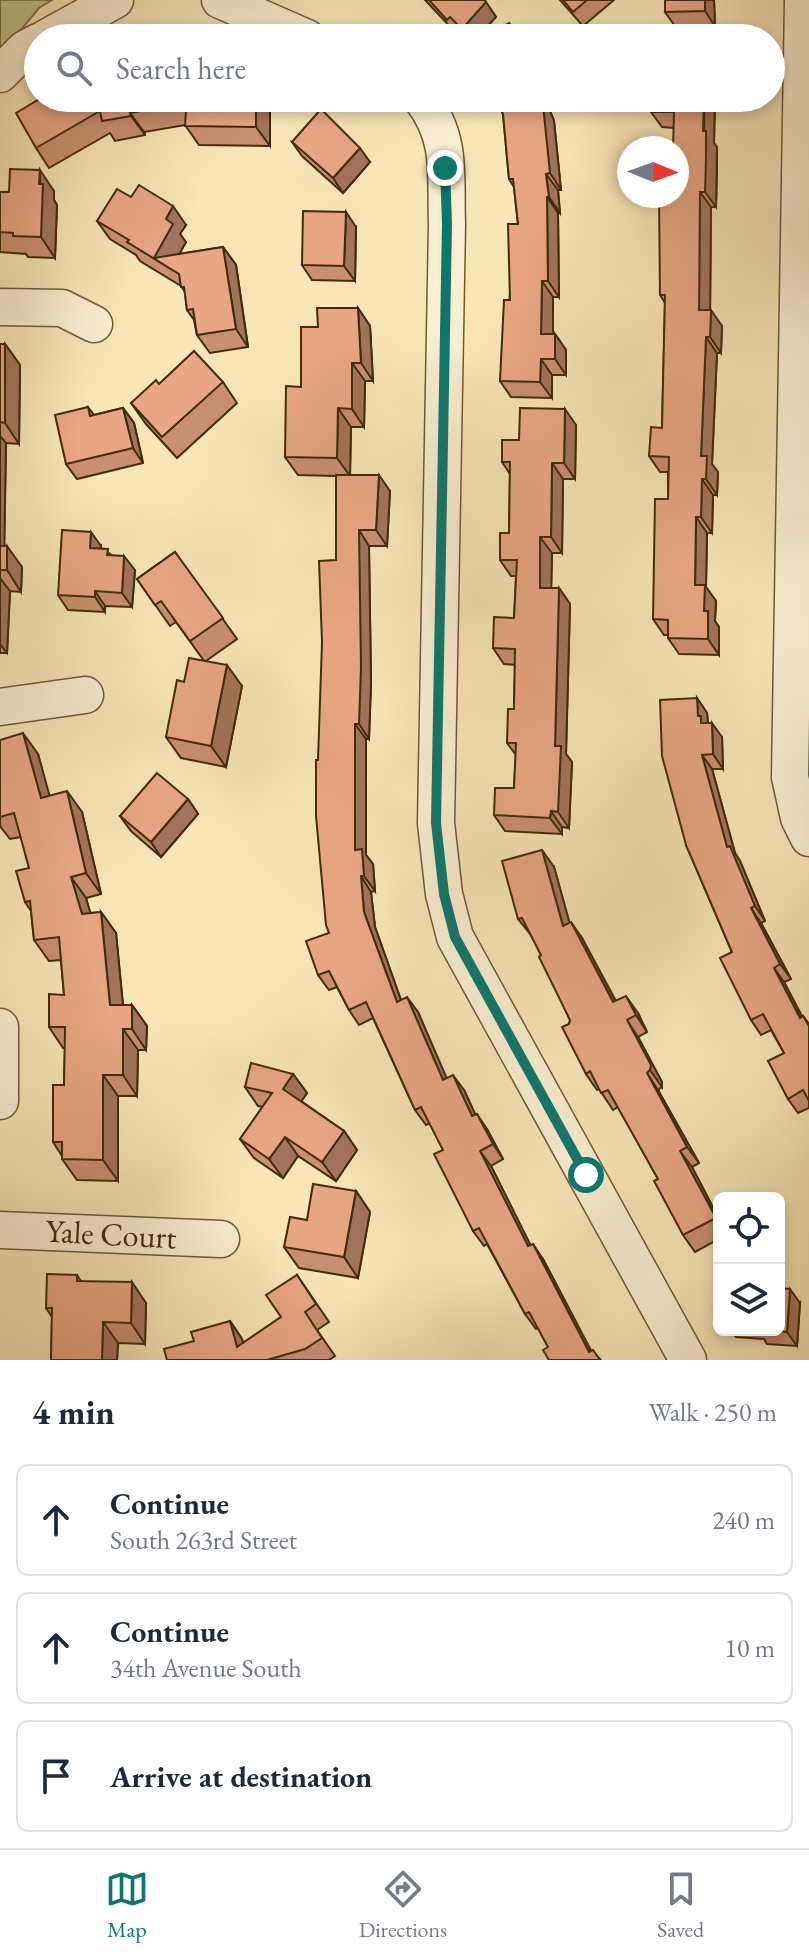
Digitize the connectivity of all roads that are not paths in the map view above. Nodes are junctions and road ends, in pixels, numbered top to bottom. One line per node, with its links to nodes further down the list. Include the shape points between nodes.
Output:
1 (115, 0): 4 (street)
2 (220, 0): 5 (street)
3 (803, 0): 13 (street, via 790,777)
4 (71, 24)
5 (275, 24)
6 (24, 50): 7 (street)
7 (0, 74)
8 (432, 112): 18 (street, via 444,141 447,224 436,823 444,894 455,937)
9 (0, 307): 10 (street, via 62,308)
10 (94, 324)
11 (85, 695): 12 (street)
12 (0, 707)
13 (809, 838)
14 (0, 1027): 15 (street)
15 (0, 1101)
16 (0, 1230): 17 (street, Yale Court)
17 (221, 1239)
18 (688, 1360)

